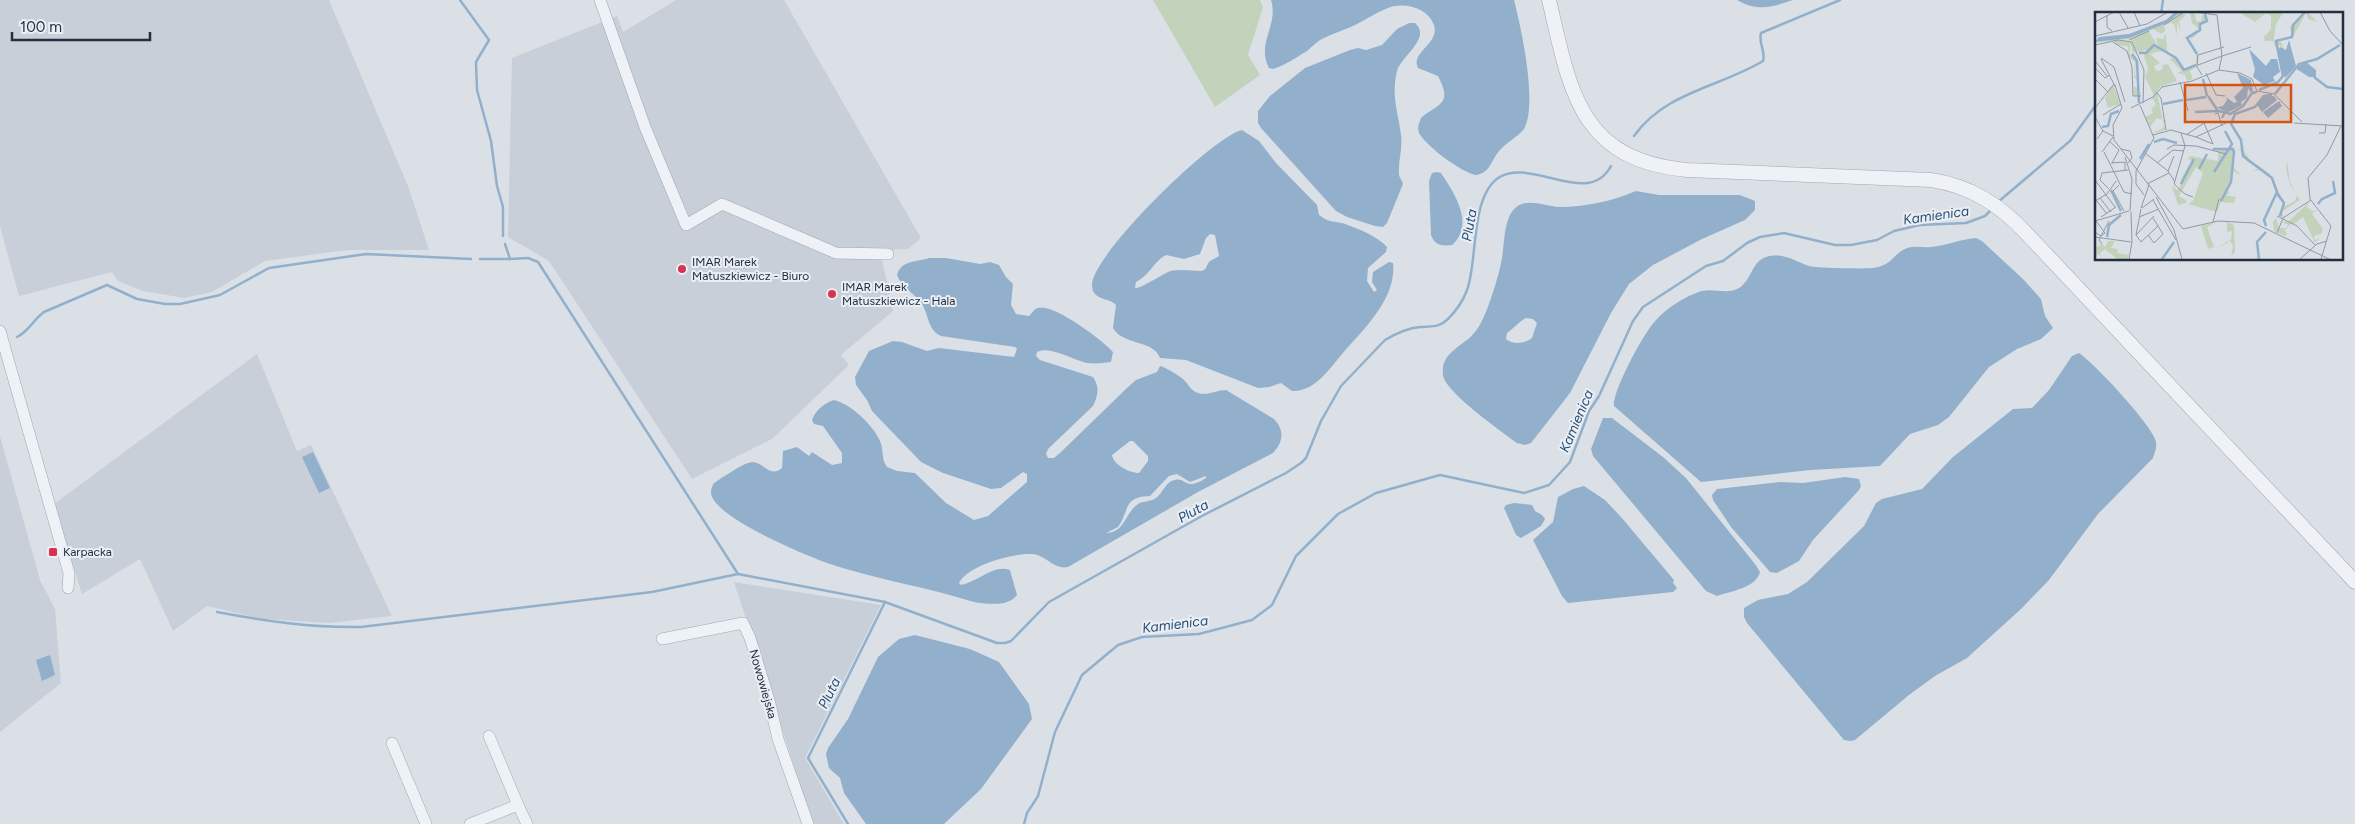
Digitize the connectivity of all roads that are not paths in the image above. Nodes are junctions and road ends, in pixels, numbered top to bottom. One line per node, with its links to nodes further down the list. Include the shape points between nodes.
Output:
1 (600, 0): 3 (street, via 645,127 686,225 722,204 836,254)
2 (1549, 0): 5 (street, via 1565,70 1581,112 1603,138 1637,160 1687,170 1931,180 1965,188 1987,199 2027,234)
3 (888, 254)
4 (0, 331): 6 (street, via 69,573)
5 (2355, 582)
6 (68, 588)
7 (662, 639): 14 (street, Nowowiejska, via 743,623)
8 (489, 736): 10 (street)
9 (392, 744): 11 (street)
10 (518, 805): 12 (street); 13 (street)
11 (426, 824)
12 (470, 824)
13 (527, 824)
14 (808, 824)

